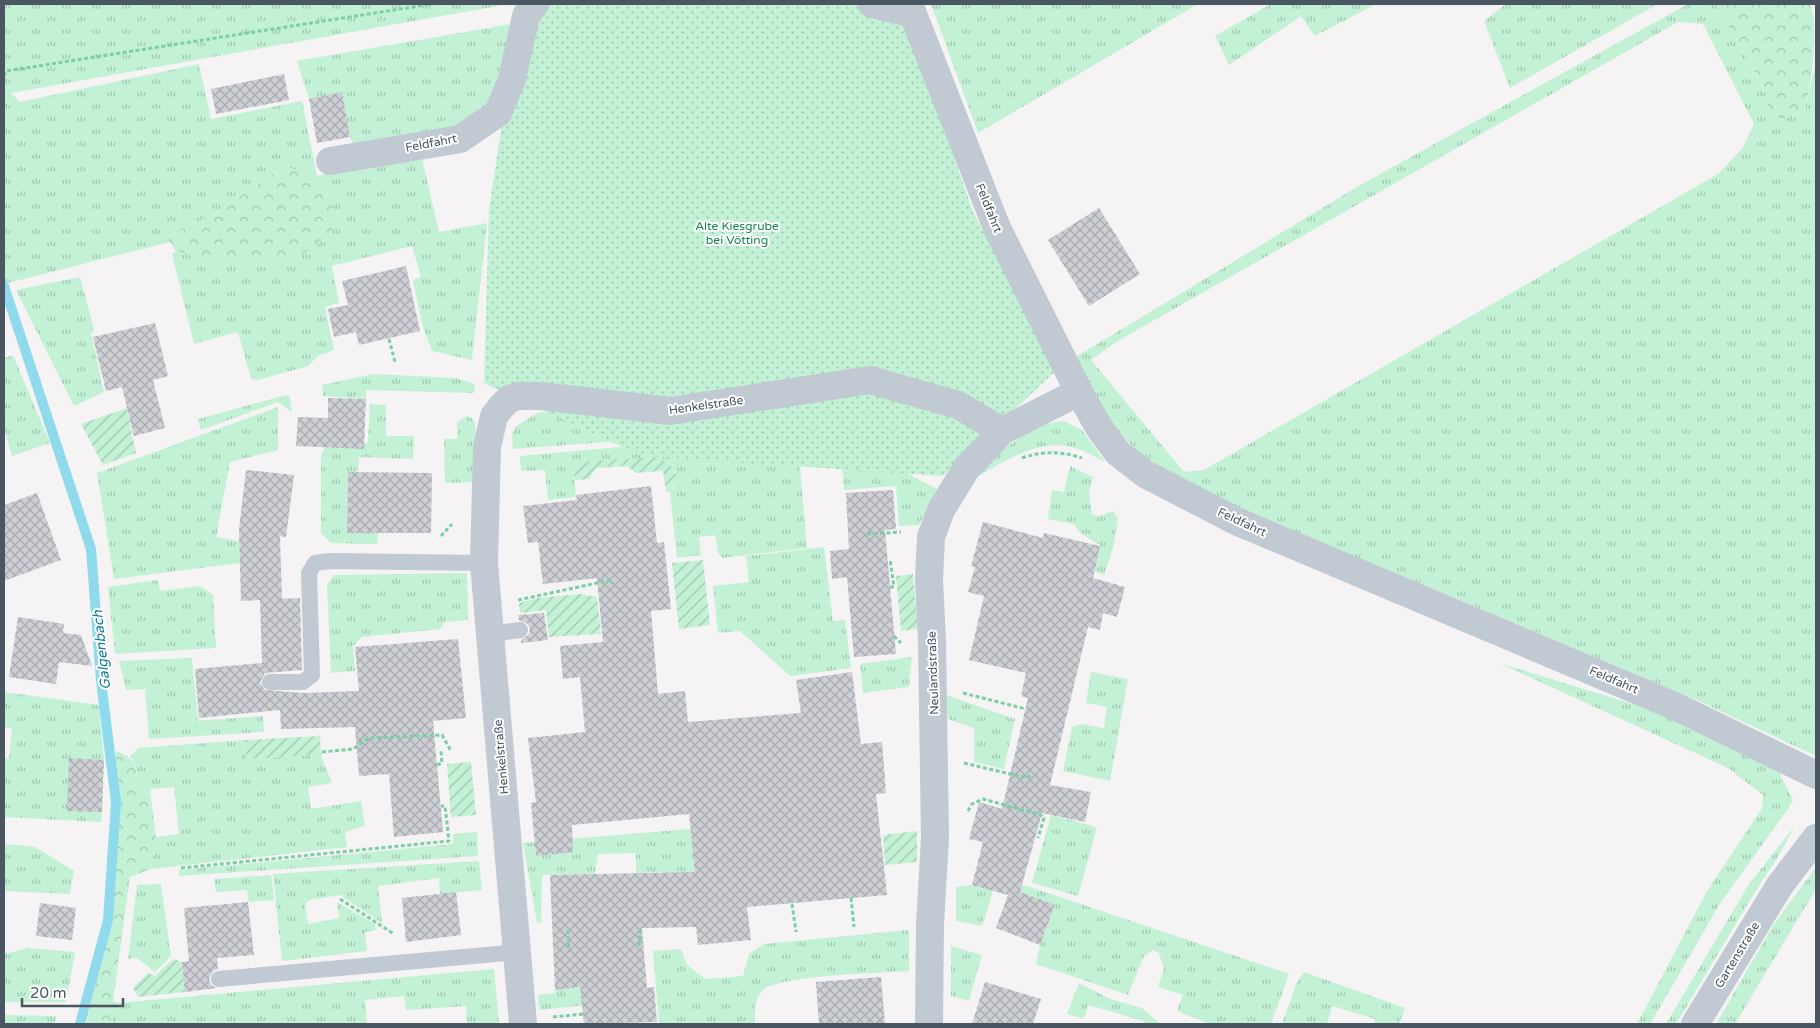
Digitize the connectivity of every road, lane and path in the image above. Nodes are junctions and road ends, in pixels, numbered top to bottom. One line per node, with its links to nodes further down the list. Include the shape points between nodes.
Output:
1 (432, 4): 5 (path, via 6,71)
2 (534, 4): 6 (street, Feldfahrt, via 526,16 512,79 498,113 460,139)
3 (872, 4): 4 (street, Feldfahrt)
4 (911, 9): 9 (street, Feldfahrt, via 997,228)
5 (4, 76)
6 (330, 161)
7 (388, 339): 8 (path)
8 (395, 362)
9 (1079, 392): 10 (street, Neulandstraße); 29 (street, Feldfahrt, via 1100,429 1118,452 1153,478 1236,521 1678,707)
10 (1002, 431): 14 (street, Henkelstraße, via 958,405 870,380 670,412 518,396 509,399 494,416 487,447); 21 (street, Neulandstraße, via 966,469 940,510 931,537 928,580)
11 (1084, 459): 12 (path, via 1066,453 1045,452)
12 (1015, 462)
13 (890, 559): 16 (path, via 894,587)
14 (484, 563): 19 (street, Henkelstraße); 20 (lane, via 315,563 309,573 312,675 303,682)
15 (612, 584): 17 (path, via 611,580)
16 (890, 587)
17 (522, 599)
18 (520, 630): 19 (lane)
19 (491, 634): 45 (street, Henkelstraße)
20 (270, 682)
21 (933, 686): 22 (path); 26 (street, Neulandstraße)
22 (1026, 709)
23 (441, 751): 27 (path, via 442,763)
24 (451, 751): 25 (path, via 442,735 369,738 353,749)
25 (322, 752)
26 (935, 756): 28 (path, via 1027,778); 48 (street, Neulandstraße)
27 (437, 765)
28 (1032, 774)
29 (1816, 775)
30 (441, 806): 34 (path, via 445,806 449,841)
31 (966, 816): 32 (path, via 972,804 983,799 1041,815 1044,818)
32 (1038, 838)
33 (1816, 838): 49 (street, Gartenstraße, via 1780,885)
34 (182, 868)
35 (851, 898): 38 (path)
36 (340, 899): 42 (path)
37 (792, 904): 41 (path)
38 (854, 926)
39 (640, 928): 43 (path)
40 (568, 930): 44 (path)
41 (796, 932)
42 (394, 934)
43 (638, 946)
44 (569, 949)
45 (518, 952): 46 (lane); 47 (street, Henkelstraße)
46 (219, 978)
47 (523, 1024)
48 (929, 1024)
49 (1695, 1024)

